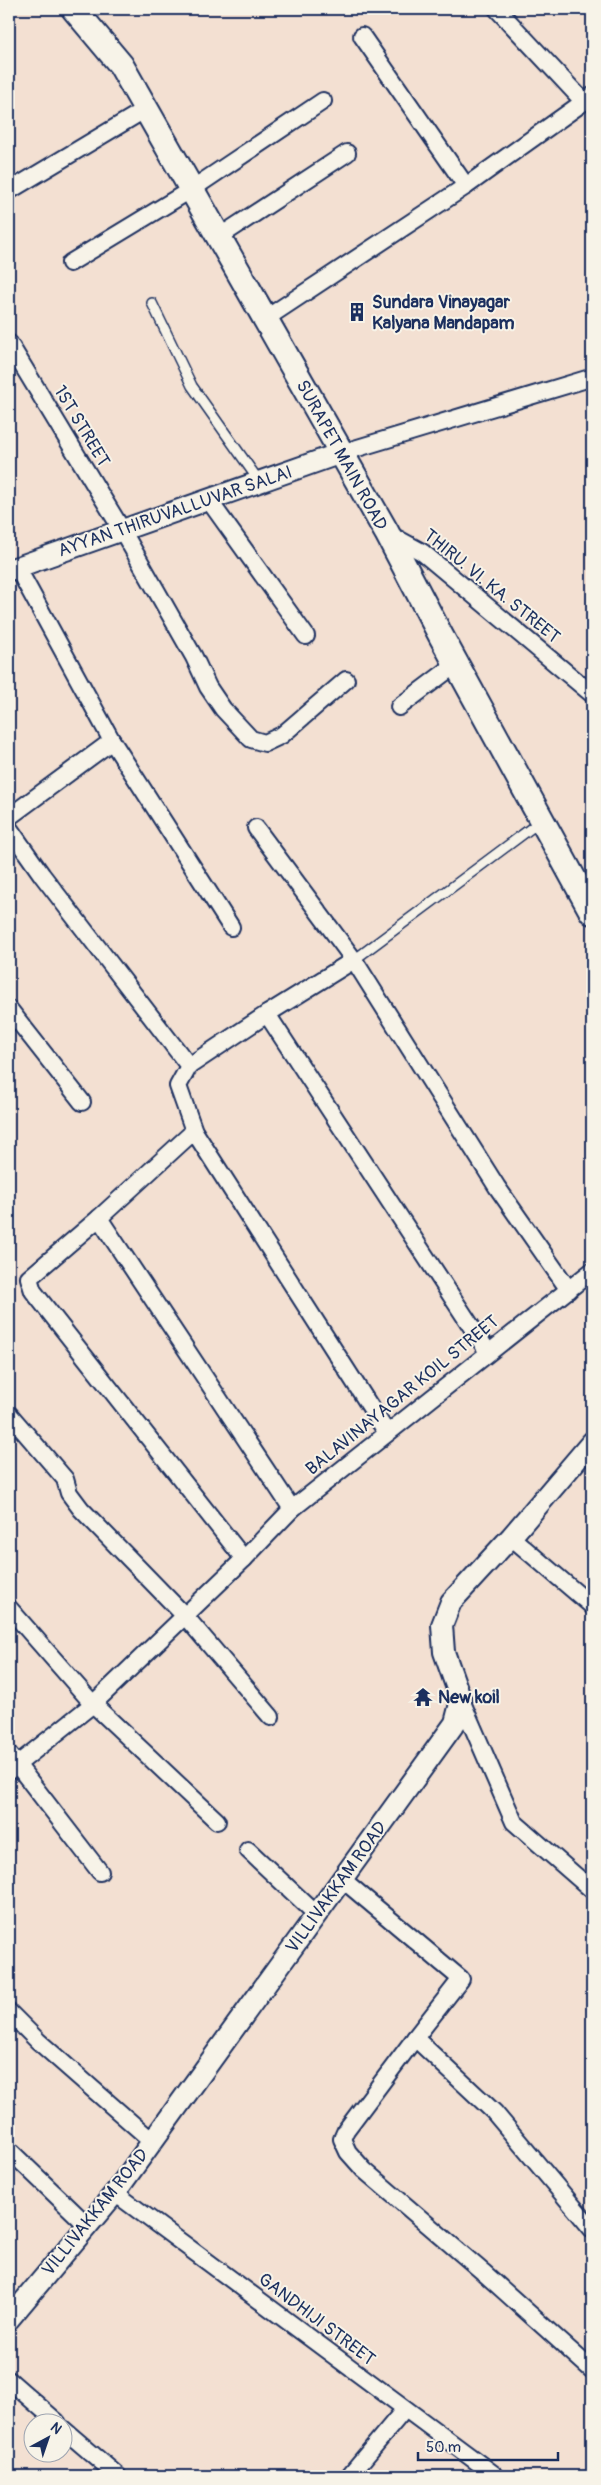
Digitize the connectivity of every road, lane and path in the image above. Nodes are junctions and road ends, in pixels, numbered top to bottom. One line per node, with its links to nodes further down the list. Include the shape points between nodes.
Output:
1 (74, 9): 6 (main road, SURAPET MAIN ROAD, via 121,65)
2 (497, 9): 4 (street)
3 (362, 36): 8 (street)
4 (588, 99): 8 (street)
5 (322, 101): 9 (street)
6 (146, 109): 9 (main road, SURAPET MAIN ROAD); 10 (street)
7 (347, 154): 11 (street)
8 (466, 186): 14 (street)
9 (192, 189): 11 (main road, SURAPET MAIN ROAD); 12 (street)
10 (9, 191)
11 (219, 237): 14 (main road, SURAPET MAIN ROAD)
12 (70, 264)
13 (152, 303): 18 (lane, via 192,386)
14 (265, 319): 17 (main road, SURAPET MAIN ROAD)
15 (9, 343): 20 (street, 1ST STREET)
16 (590, 378): 17 (street)
17 (342, 453): 18 (street, AYYAN THIRUVALLUVAR SALAI); 21 (main road, SURAPET MAIN ROAD)
18 (260, 482): 19 (street, AYYAN THIRUVALLUVAR SALAI)
19 (208, 499): 20 (street, AYYAN THIRUVALLUVAR SALAI); 23 (street)
20 (122, 530): 22 (street, AYYAN THIRUVALLUVAR SALAI); 25 (street, 1ST STREET, via 208,687 251,739 264,743 282,735)
21 (387, 533): 24 (main road, SURAPET MAIN ROAD); 26 (street, THIRU. VI. KA. STREET, via 422,552)
22 (13, 569): 28 (street)
23 (306, 636)
24 (456, 664): 27 (street); 30 (main road, SURAPET MAIN ROAD)
25 (346, 680)
26 (592, 694)
27 (399, 708)
28 (112, 741): 29 (street); 34 (street)
29 (9, 817)
30 (542, 820): 33 (main road, SURAPET MAIN ROAD); 35 (lane)
31 (9, 828): 38 (street)
32 (256, 828): 35 (street)
33 (592, 912)
34 (230, 927)
35 (354, 960): 37 (street); 43 (street, via 496,1187)
36 (9, 1009): 39 (street)
37 (267, 1014): 38 (street); 44 (street)
38 (189, 1066): 40 (street, via 178,1086)
39 (82, 1102)
40 (194, 1131): 41 (street); 46 (street)
41 (99, 1218): 48 (street); 50 (street, via 29,1278 33,1290)
42 (592, 1271): 43 (street, BALAVINAYAGAR KOIL STREET)
43 (569, 1290): 44 (street, BALAVINAYAGAR KOIL STREET)
44 (488, 1352): 46 (street, BALAVINAYAGAR KOIL STREET)
45 (9, 1414): 53 (street, via 65,1480 69,1493 81,1509)
46 (388, 1433): 48 (street, BALAVINAYAGAR KOIL STREET)
47 (592, 1442): 49 (street)
48 (292, 1508): 50 (street, BALAVINAYAGAR KOIL STREET)
49 (511, 1537): 51 (street); 54 (street, via 451,1602 442,1625 444,1652)
50 (244, 1559): 53 (street, BALAVINAYAGAR KOIL STREET)
51 (592, 1606)
52 (9, 1608): 55 (street)
53 (185, 1616): 55 (street, BALAVINAYAGAR KOIL STREET); 56 (street)
54 (461, 1700): 61 (street, VILLIVAKKAM ROAD, via 455,1723); 62 (street, via 514,1822)
55 (92, 1704): 57 (street, BALAVINAYAGAR KOIL STREET); 58 (street)
56 (270, 1717)
57 (11, 1763): 60 (street)
58 (217, 1820)
59 (248, 1850): 63 (street)
60 (100, 1872)
61 (342, 1879): 63 (street, VILLIVAKKAM ROAD); 65 (street, via 461,1979)
62 (592, 1890)
63 (316, 1914): 66 (street, VILLIVAKKAM ROAD)
64 (9, 2012): 66 (street)
65 (415, 2038): 70 (street, via 494,2112); 72 (street, via 346,2130 342,2139 348,2152 364,2170)
66 (152, 2141): 68 (street, VILLIVAKKAM ROAD)
67 (9, 2150): 69 (street)
68 (115, 2193): 69 (street, VILLIVAKKAM ROAD); 74 (street, GANDHIJI STREET)
69 (87, 2225): 71 (street, VILLIVAKKAM ROAD)
70 (592, 2229)
71 (9, 2319)
72 (592, 2370)
73 (9, 2380): 75 (street)
74 (405, 2408): 78 (street); 79 (street, GANDHIJI STREET)
75 (46, 2412)
76 (72, 2437): 77 (street)
77 (118, 2476)
78 (349, 2476)
79 (496, 2476)

